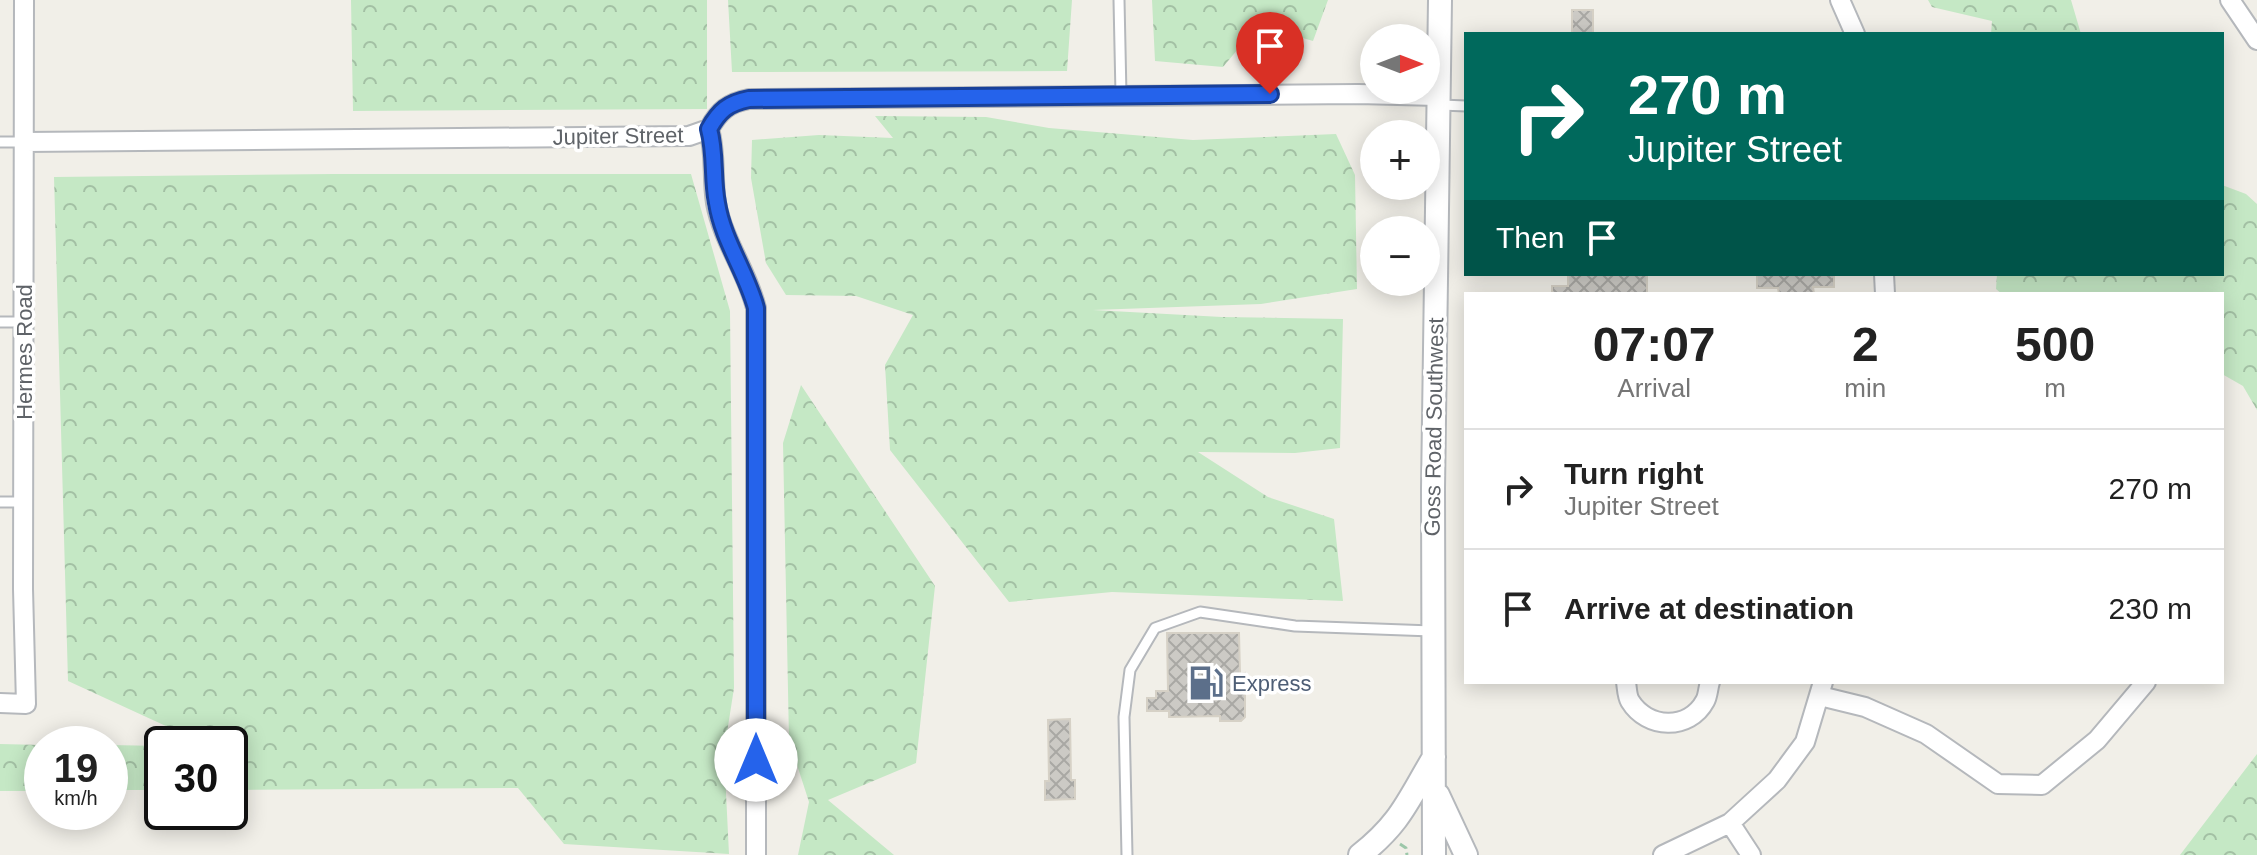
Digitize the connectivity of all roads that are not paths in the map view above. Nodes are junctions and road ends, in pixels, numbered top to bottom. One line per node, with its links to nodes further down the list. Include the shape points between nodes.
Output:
1 (24, 0): 16 (street, Hermes Road)
2 (1119, 0): 9 (lane)
3 (1440, 0): 6 (street, Goss Road Southwest)
4 (1840, 0): 7 (street)
5 (2230, 0): 8 (street)
6 (1439, 24)
7 (1854, 32)
8 (2257, 40)
9 (1121, 95): 10 (street, Jupiter Street); 14 (street, Jupiter Street, via 749,99 719,112)
10 (1360, 99)
11 (1440, 101): 13 (lane)
12 (1437, 104): 21 (street, Goss Road Southwest)
13 (1464, 106)
14 (709, 129): 16 (street, Jupiter Street, via 689,136); 30 (street, via 724,233 756,308)
15 (0, 142): 16 (lane)
16 (25, 142): 18 (street, Hermes Road)
17 (0, 322): 18 (lane)
18 (24, 322): 20 (street, Hermes Road)
19 (0, 502): 20 (lane)
20 (23, 502): 26 (street, Hermes Road, via 26,704)
21 (1432, 631): 27 (street, Goss Road Southwest); 31 (lane, via 1295,626 1200,612 1155,628 1130,670 1124,717)
22 (1626, 684): 23 (street, via 1629,699 1655,723 1693,716)
23 (1709, 684)
24 (2144, 684): 25 (street, via 2097,740 2042,785 1998,784 1926,734)
25 (1822, 689): 29 (street, via 1805,742 1777,780)
26 (0, 703)
27 (1434, 756): 28 (street, Goss Road Southwest); 32 (street, via 1407,807)
28 (1434, 787): 33 (street, Goss Road Southwest); 34 (street)
29 (1730, 823): 35 (street); 36 (street)
30 (756, 855)
31 (1127, 855)
32 (1360, 855)
33 (1434, 855)
34 (1466, 855)
35 (1663, 855)
36 (1751, 855)

